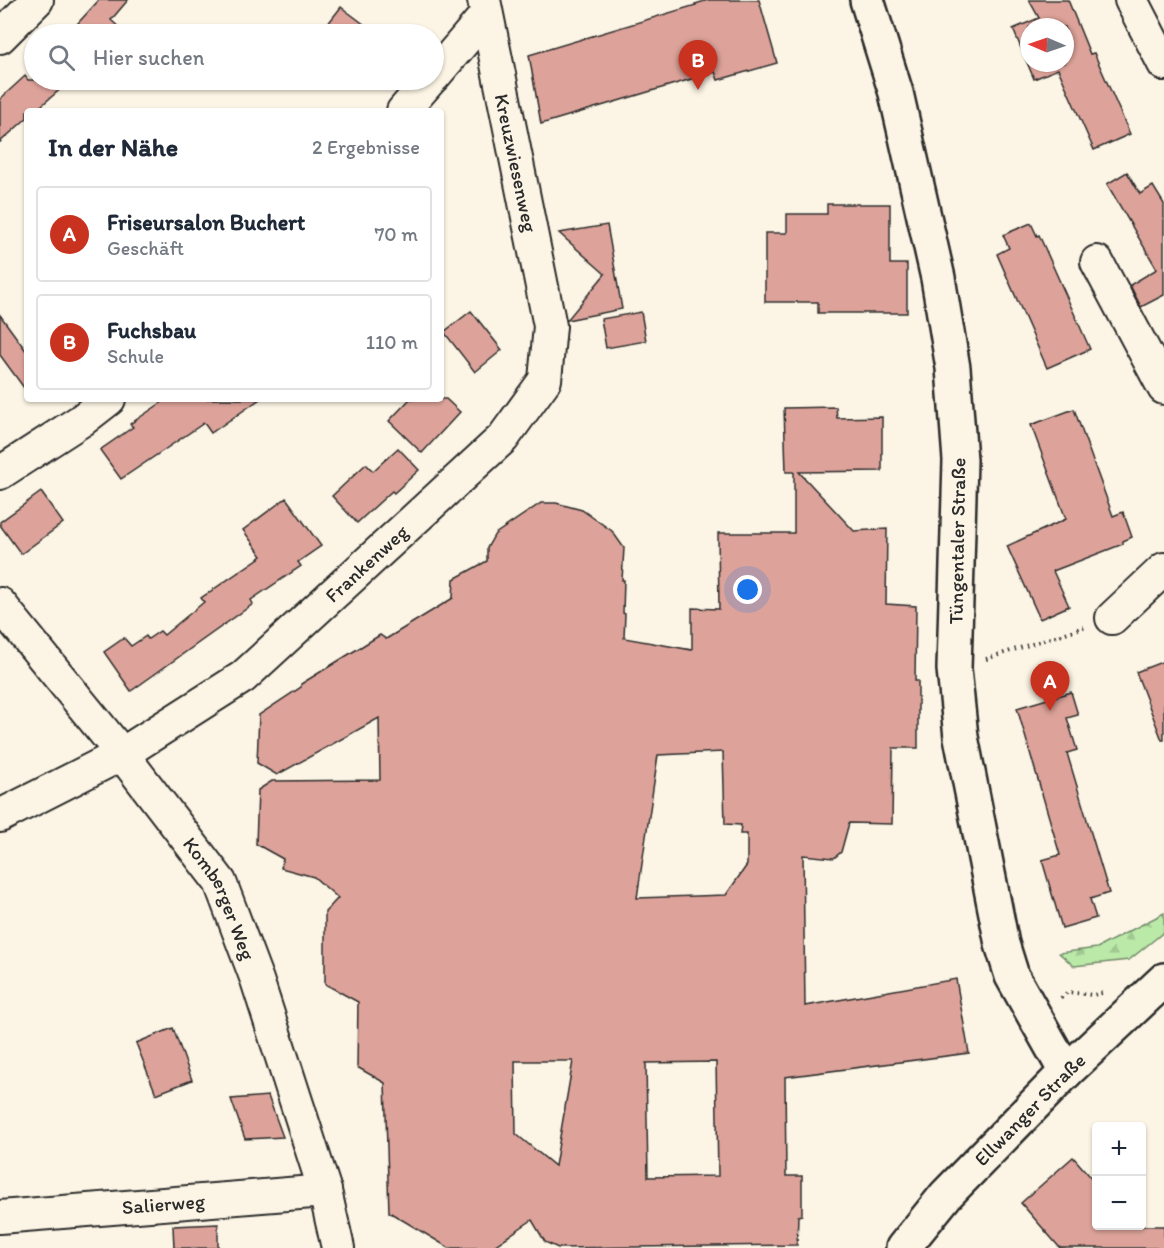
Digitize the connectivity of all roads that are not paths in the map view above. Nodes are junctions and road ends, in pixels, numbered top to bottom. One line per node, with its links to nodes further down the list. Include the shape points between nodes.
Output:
1 (37, 0): 5 (street)
2 (867, 0): 21 (street, Tüngentaler Straße, via 896,93 938,278 953,368 960,460 954,669 961,737 996,921 1012,976)
3 (1131, 0): 7 (street)
4 (485, 7): 6 (street); 11 (street, Kreuzwiesenweg)
5 (0, 37)
6 (444, 62)
7 (1164, 64)
8 (422, 90): 9 (street)
9 (407, 108)
10 (1096, 262): 12 (street)
11 (550, 326): 18 (street, Frankenweg, via 545,380 502,438 243,677)
12 (1164, 388)
13 (106, 402): 14 (street)
14 (0, 473)
15 (1164, 569): 17 (street)
16 (0, 604): 18 (street, Komberger Weg)
17 (1112, 618)
18 (122, 754): 19 (street, Frankenweg); 22 (street, Komberger Weg, via 220,882 257,980)
19 (0, 816)
20 (1164, 980): 21 (street, Ellwanger Straße)
21 (1066, 1072): 25 (street, Ellwanger Straße, via 946,1195)
22 (325, 1191): 23 (street, Salierweg); 24 (street, Komberger Weg)
23 (0, 1217)
24 (338, 1248)
25 (903, 1248)

